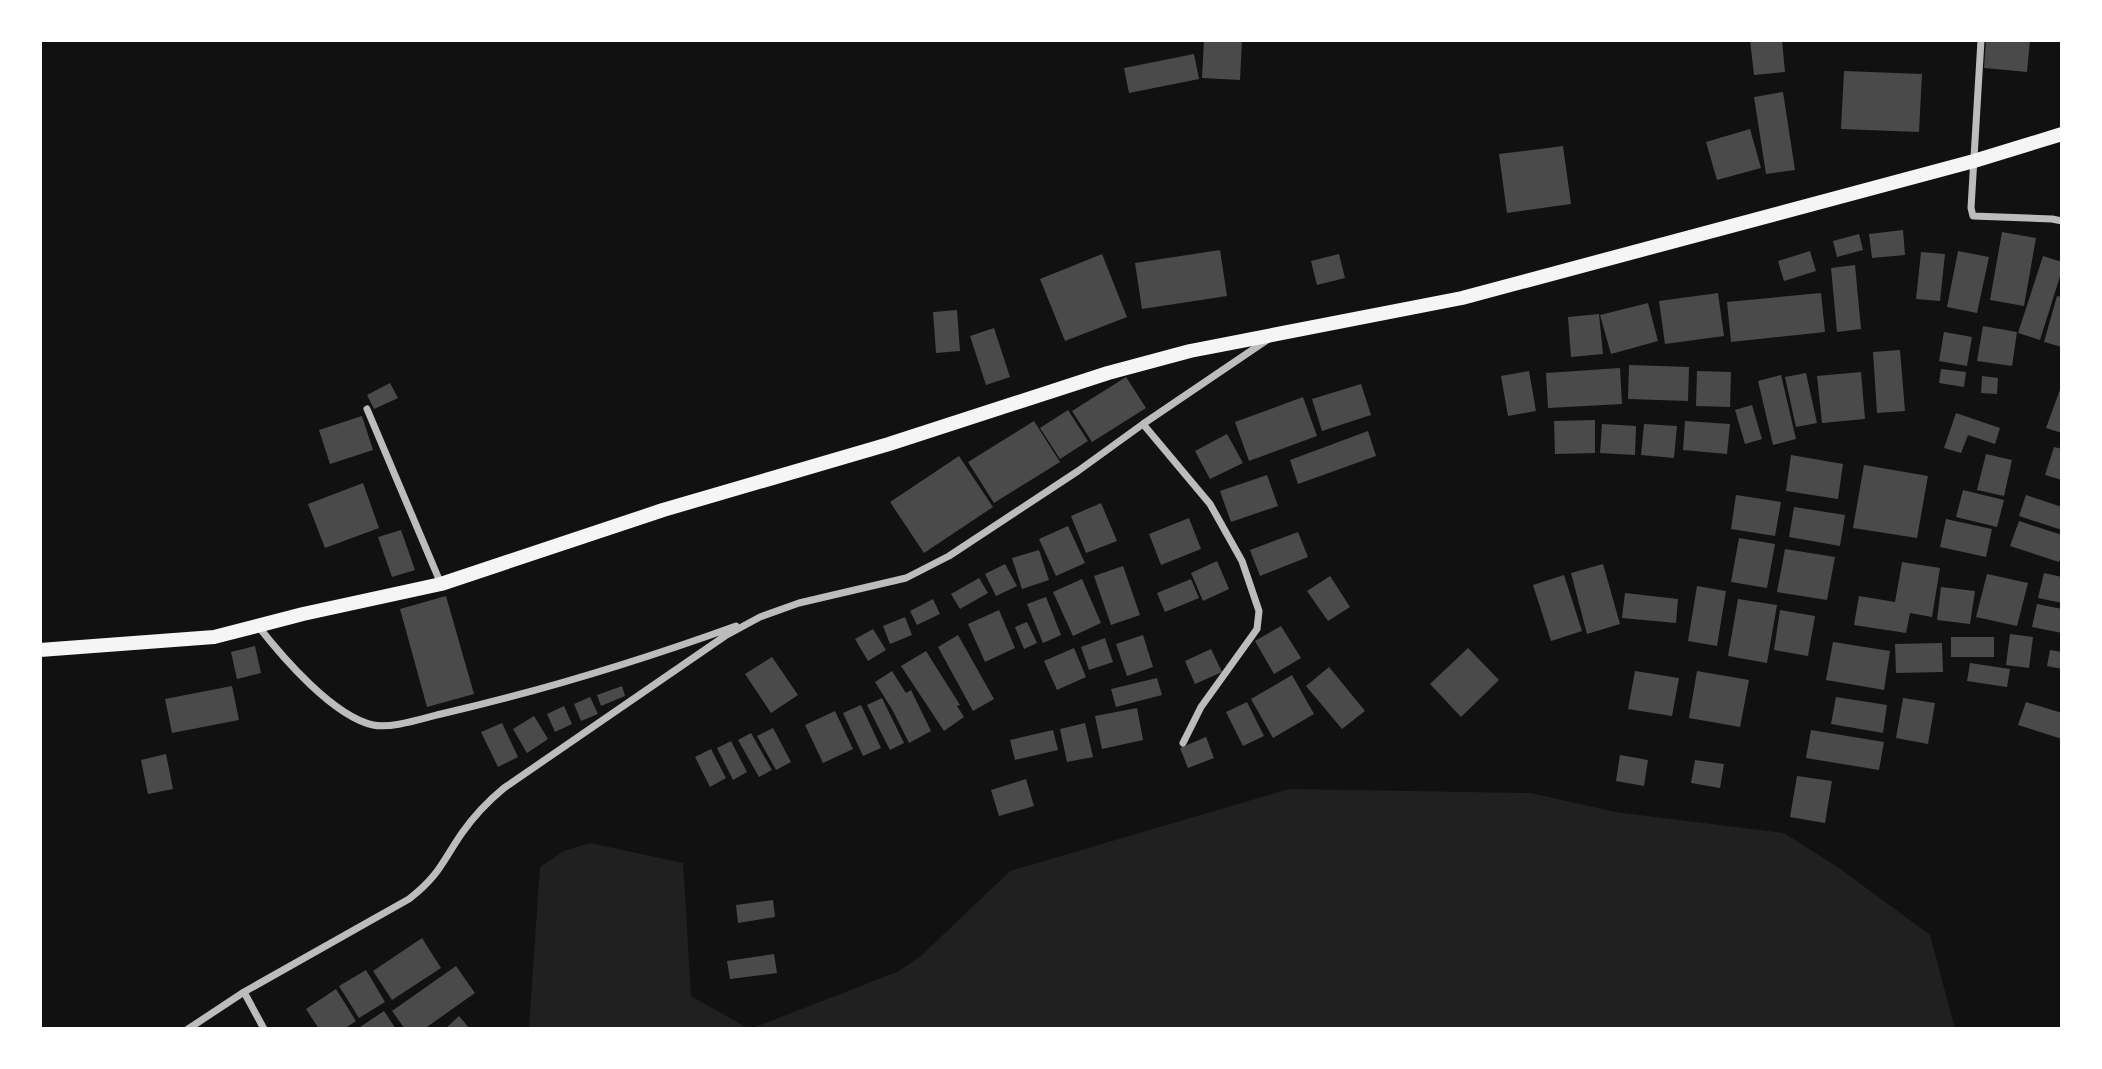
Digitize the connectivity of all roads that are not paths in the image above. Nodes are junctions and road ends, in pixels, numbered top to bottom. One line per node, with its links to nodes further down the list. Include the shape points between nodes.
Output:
1 (1981, 40): 3 (street)
2 (2062, 134): 3 (main road)
3 (1974, 161): 4 (street, via 1973,215); 5 (main road, via 1462,298)
4 (2062, 221)
5 (1279, 332): 7 (street); 8 (main road, via 1108,373 889,444 663,509)
6 (367, 409): 8 (street)
7 (1143, 424): 9 (street, via 960,549 906,578); 12 (street, via 1210,504 1242,561 1259,611 1257,629 1201,707)
8 (441, 584): 10 (main road)
9 (760, 617): 10 (street, via 498,701 375,725 327,698); 13 (street, via 696,655 484,804 429,883 410,898)
10 (258, 626): 11 (main road, via 214,637)
11 (40, 650)
12 (1183, 743)
13 (244, 992): 14 (street); 15 (street)
14 (188, 1029)
15 (264, 1029)

